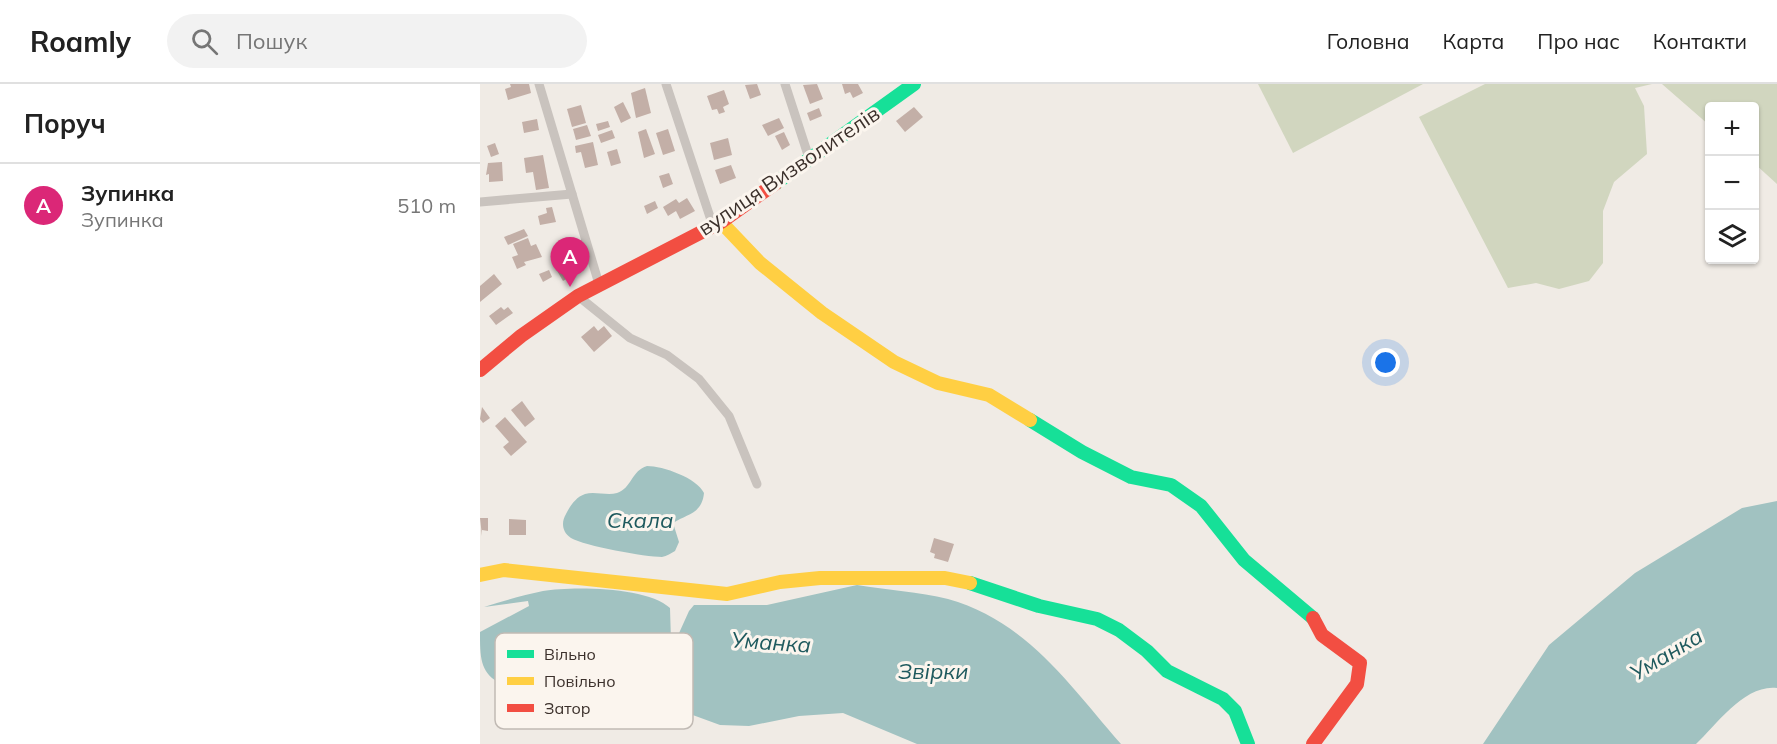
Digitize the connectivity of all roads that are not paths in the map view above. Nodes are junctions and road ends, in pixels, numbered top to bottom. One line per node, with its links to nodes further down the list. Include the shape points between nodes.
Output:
1 (539, 84): 6 (street)
2 (666, 84): 8 (street)
3 (785, 84): 5 (street)
4 (911, 85): 5 (street, вулиця Визволителів)
5 (809, 158): 8 (street, вулиця Визволителів)
6 (572, 194): 7 (street); 9 (street)
7 (480, 202)
8 (717, 224): 9 (street, вулиця Визволителів); 15 (street, via 822,313 894,362 938,383 989,395 1092,457 1131,477 1171,485 1201,507 1244,560 1288,592 1312,615 1322,635 1360,663 1357,684)
9 (599, 284): 10 (street, вулиця Визволителів)
10 (578, 296): 11 (street, вулиця Визволителів); 12 (street, via 630,338 667,355 699,380 729,416)
11 (480, 370)
12 (757, 484)
13 (480, 575): 14 (street, via 504,570 728,594 780,582 841,577 945,578 978,584 1039,606 1097,619 1119,630 1167,671 1223,699 1235,711)
14 (1248, 744)
15 (1313, 744)

